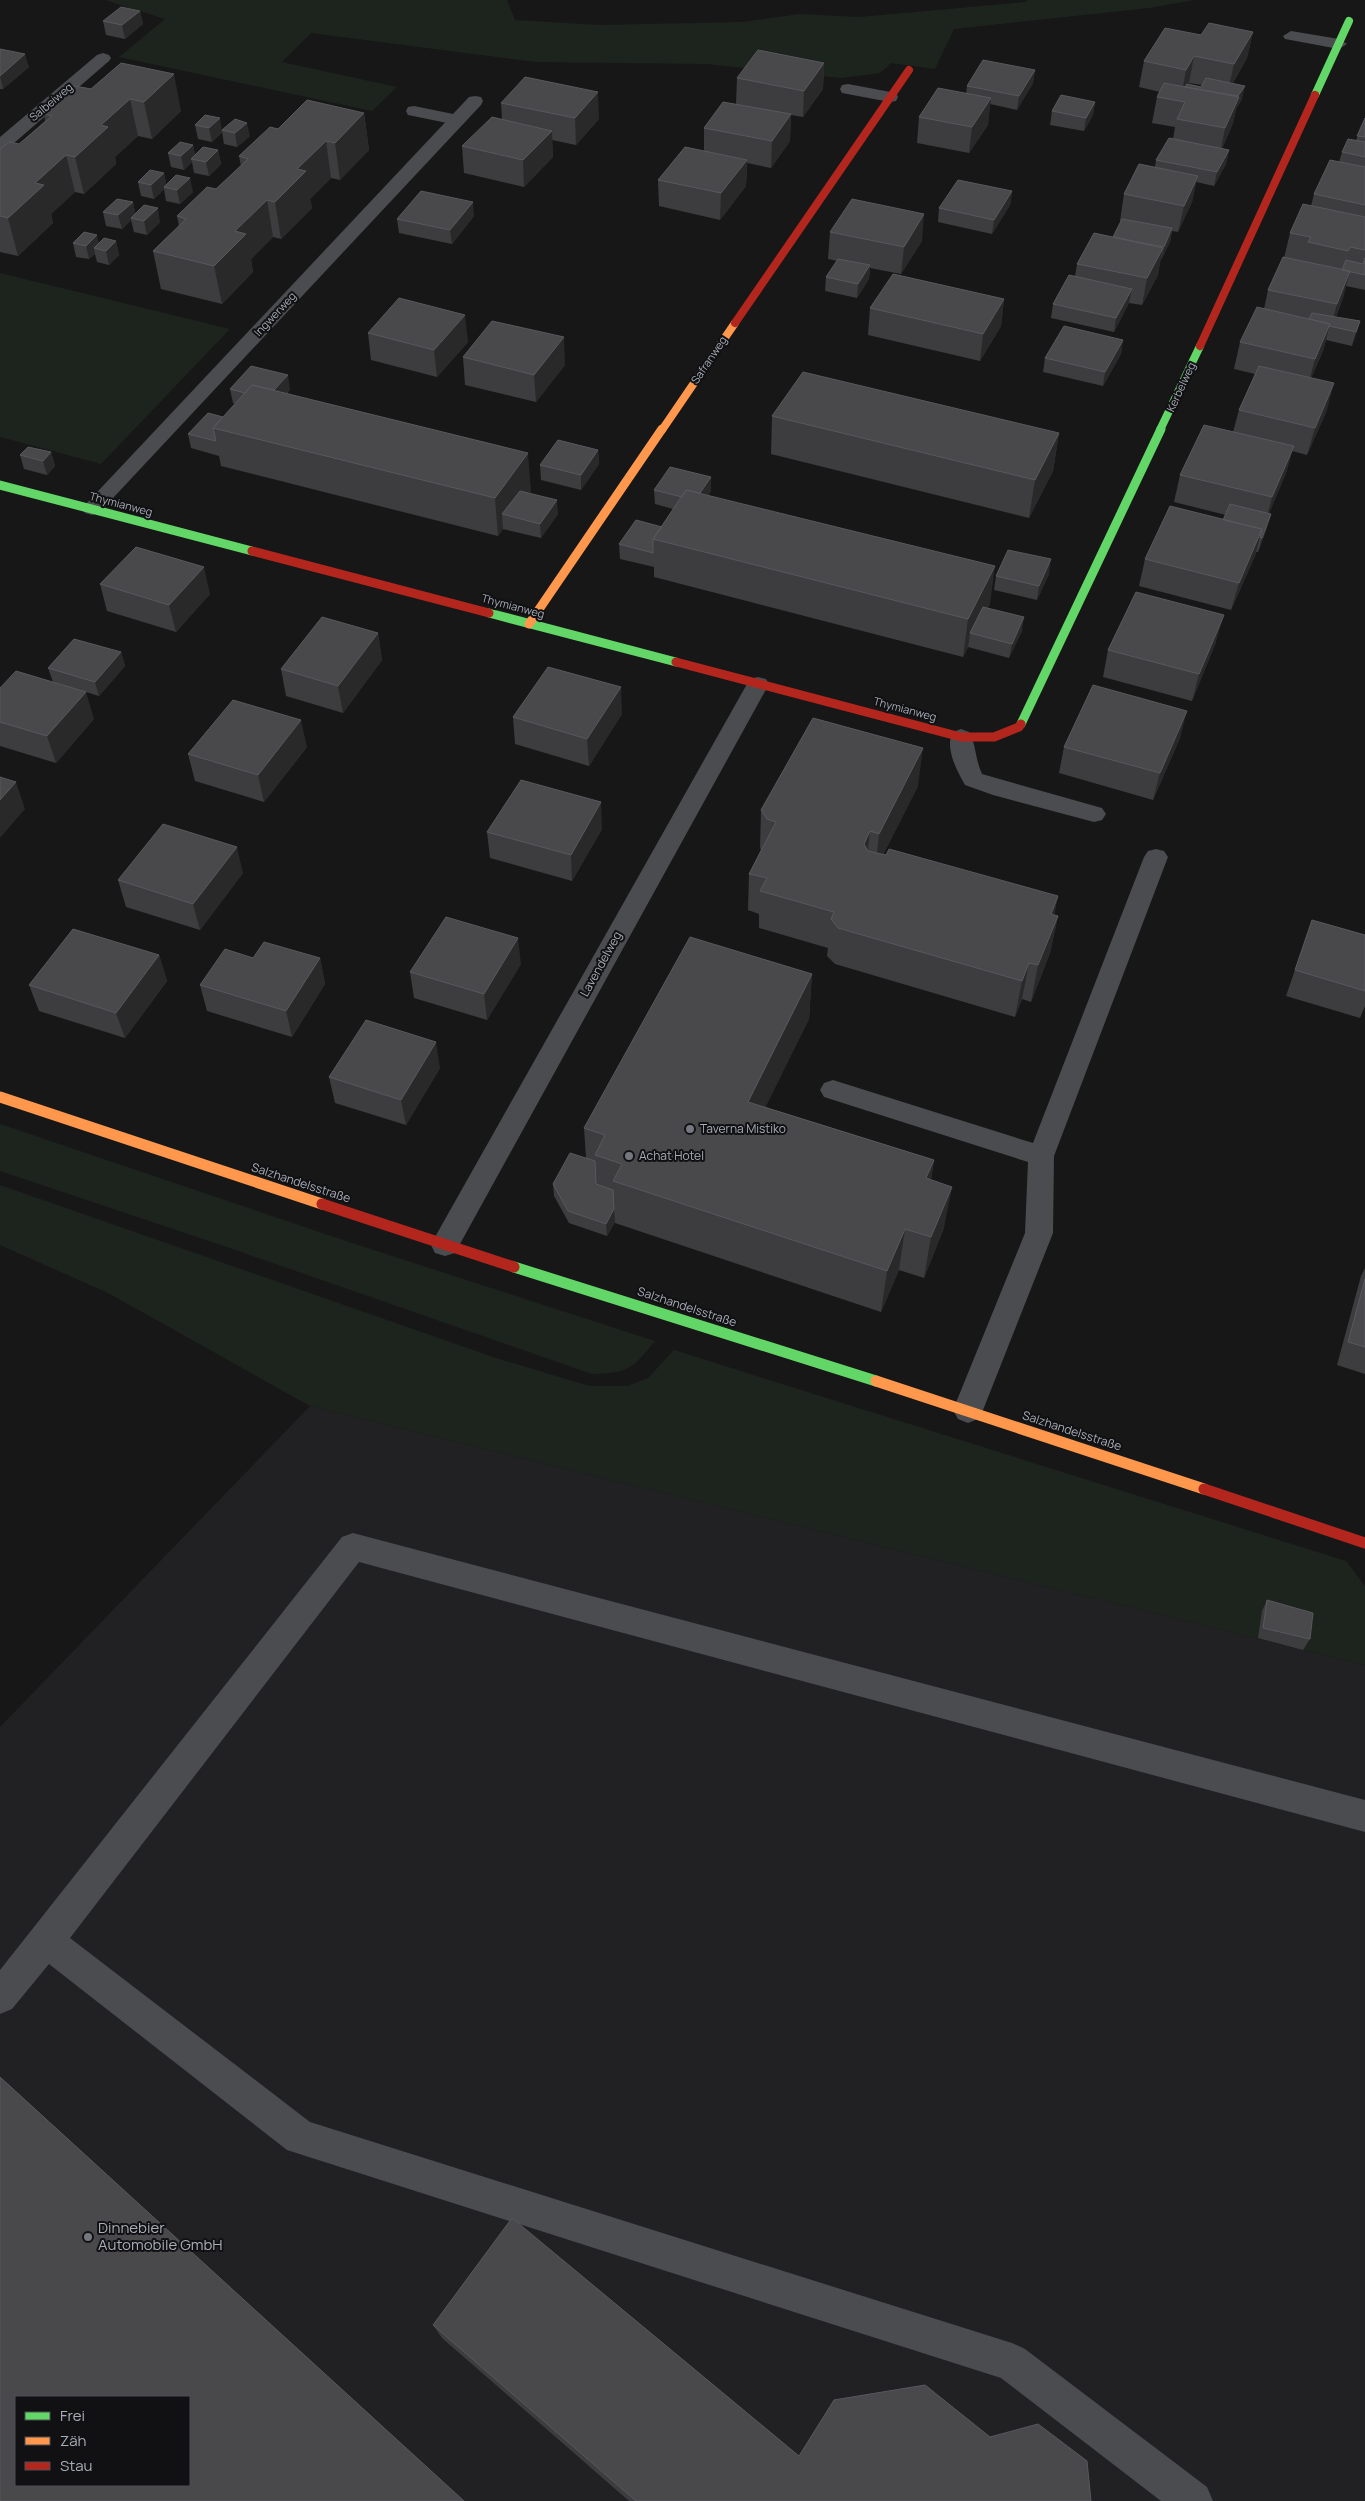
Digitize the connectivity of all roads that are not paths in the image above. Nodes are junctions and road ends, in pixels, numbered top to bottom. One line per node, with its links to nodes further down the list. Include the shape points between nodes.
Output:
1 (1349, 21): 3 (street, Kerbelweg)
2 (1291, 36): 3 (street)
3 (1339, 44): 16 (street, Kerbelweg, via 1162,429)
4 (103, 58): 11 (street, Salbeiweg)
5 (909, 70): 7 (street, Safranweg)
6 (848, 89): 7 (street)
7 (890, 97): 14 (street, Safranweg)
8 (475, 101): 10 (street, Ingwerweg)
9 (414, 111): 10 (street)
10 (457, 120): 13 (street, Ingwerweg)
11 (0, 146)
12 (0, 485): 13 (street, Thymianweg)
13 (92, 509): 14 (street, Thymianweg)
14 (529, 624): 15 (street, Thymianweg)
15 (758, 684): 17 (street, Thymianweg); 23 (street, Lavendelweg)
16 (1019, 727): 17 (street, Thymianweg, via 994,738)
17 (961, 737): 18 (street, via 964,761 973,779)
18 (1094, 814)
19 (1156, 857): 22 (street)
20 (833, 1090): 22 (street)
21 (0, 1097): 23 (street, Salzhandelsstraße)
22 (1041, 1156): 24 (street, via 1038,1232)
23 (445, 1245): 24 (street, Salzhandelsstraße)
24 (968, 1410): 25 (street, Salzhandelsstraße)
25 (1365, 1543)
26 (1365, 1816): 27 (street, via 353,1547)
27 (46, 1941): 28 (street); 29 (street, via 300,2137 1012,2362)
28 (0, 1997)
29 (1193, 2501)

